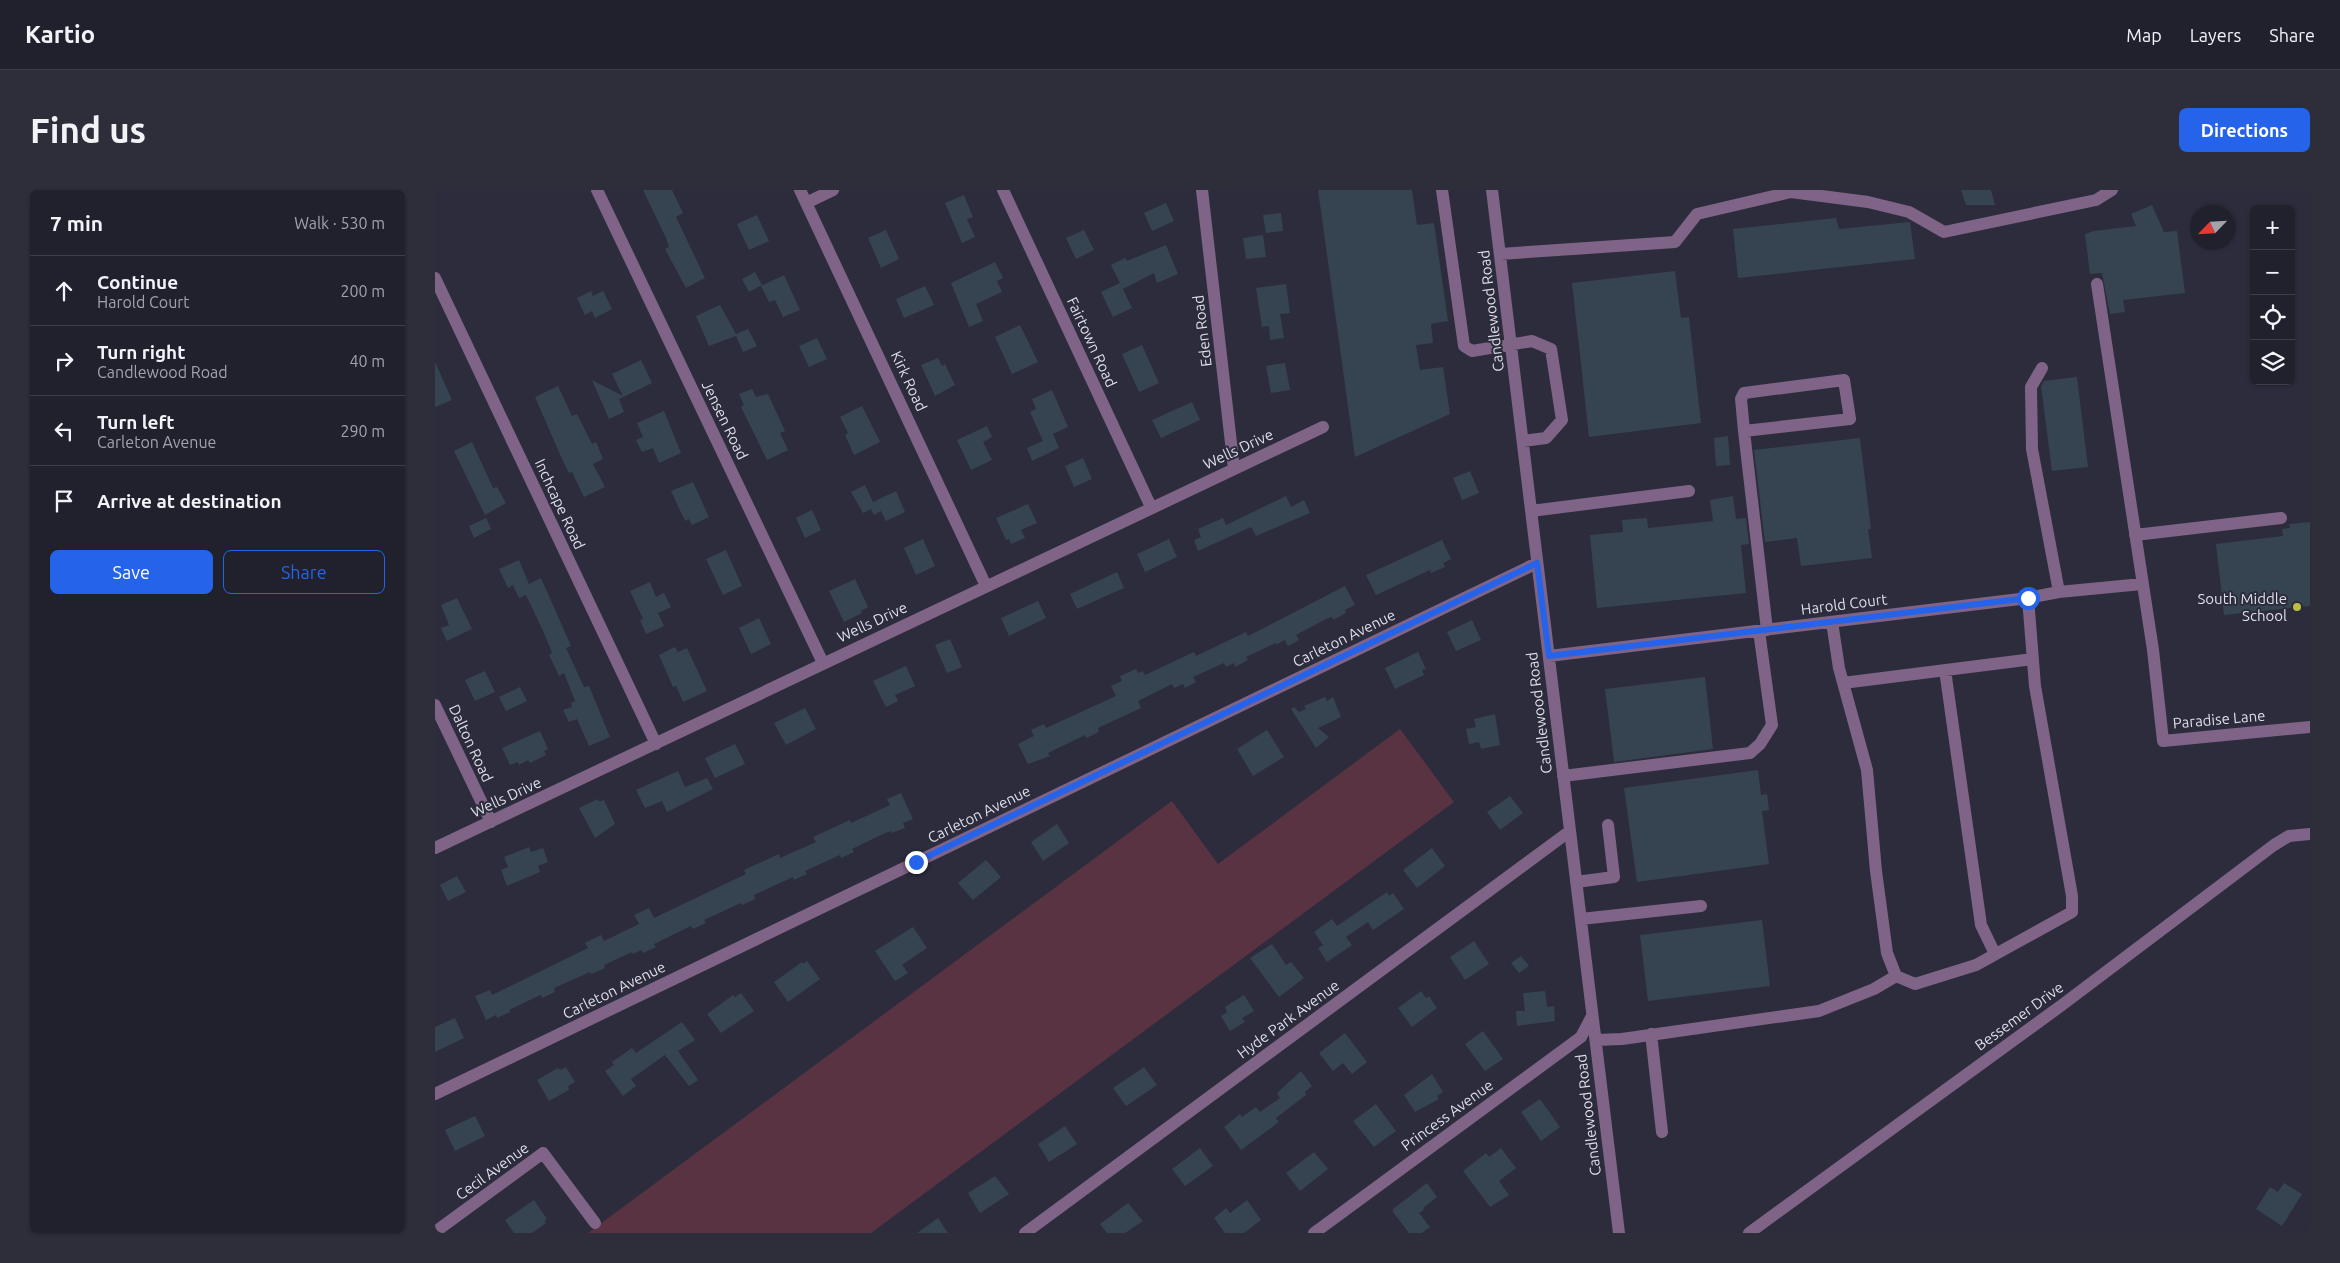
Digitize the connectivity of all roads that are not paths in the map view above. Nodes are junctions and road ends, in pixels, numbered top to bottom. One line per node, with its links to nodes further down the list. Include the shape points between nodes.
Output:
1 (597, 190): 33 (street, Jensen Road)
2 (800, 190): 9 (street, Kirk Road)
3 (833, 190): 9 (street)
4 (1003, 190): 20 (street, Fairtown Road)
5 (1202, 190): 18 (street, Eden Road)
6 (1442, 190): 13 (street, via 1464,346 1472,351)
7 (1492, 190): 10 (street, Candlewood Road)
8 (2112, 190): 10 (street, via 2096,200 1944,232 1909,212 1868,202 1791,192 1697,214 1675,242)
9 (806, 203): 26 (street, Kirk Road)
10 (1500, 254): 13 (street, Candlewood Road)
11 (435, 278): 38 (street, Inchcape Road)
12 (2097, 284): 23 (street)
13 (1511, 346): 17 (street, Candlewood Road); 17 (street, via 1532,341 1551,349 1562,420 1546,438)
14 (2042, 368): 27 (street, via 2031,387 2032,449)
15 (1323, 427): 18 (street, Wells Drive)
16 (1745, 431): 16 (street, via 1741,399 1744,393 1844,380 1850,419); 30 (street)
17 (1523, 441): 21 (street, Candlewood Road)
18 (1234, 469): 20 (street, Wells Drive)
19 (1689, 490): 21 (street)
20 (1151, 507): 26 (street, Wells Drive)
21 (1531, 511): 24 (street, Candlewood Road)
22 (2281, 518): 23 (street)
23 (2135, 535): 25 (street)
24 (1537, 563): 31 (street, Candlewood Road); 53 (street, Carleton Avenue)
25 (2142, 584): 27 (street, Harold Court); 37 (street, Paradise Lane, via 2163,741)
26 (986, 586): 33 (street, Wells Drive)
27 (2059, 592): 28 (street, Harold Court)
28 (2028, 598): 29 (street, Harold Court); 32 (street)
29 (1832, 622): 30 (street, Harold Court); 35 (street)
30 (1763, 630): 31 (street, Harold Court); 39 (street, via 1772,725 1750,753)
31 (1549, 656): 39 (street, Candlewood Road)
32 (2033, 658): 34 (street); 48 (street, via 2072,912)
33 (823, 663): 38 (street, Wells Drive)
34 (1945, 670): 35 (street); 48 (street, via 1981,925)
35 (1843, 683): 49 (street, via 1867,770 1887,953)
36 (435, 705): 40 (street, Dalton Road)
37 (2310, 727)
38 (656, 744): 40 (street, Wells Drive)
39 (1563, 776): 42 (street, Candlewood Road)
40 (491, 822): 44 (street, Wells Drive)
41 (1608, 825): 45 (street, via 1614,877)
42 (1570, 831): 45 (street, Candlewood Road); 57 (street, Hyde Park Avenue)
43 (2310, 834): 60 (street, Bessemer Drive, via 2289,836 2274,845 2062,1005)
44 (435, 848)
45 (1576, 882): 47 (street, Candlewood Road)
46 (1701, 906): 47 (street)
47 (1581, 919): 50 (street, Candlewood Road)
48 (1995, 954): 49 (street, via 1976,964 1915,984)
49 (1896, 976): 51 (street, via 1875,989 1819,1011)
50 (1592, 1016): 52 (street, Candlewood Road); 58 (street, Princess Avenue, via 1581,1037)
51 (1646, 1034): 52 (street); 54 (street)
52 (1595, 1040): 59 (street, Candlewood Road)
53 (435, 1094)
54 (1662, 1132)
55 (595, 1224): 56 (street, Cecil Avenue, via 543,1153)
56 (435, 1232)
57 (1025, 1233)
58 (1314, 1233)
59 (1619, 1233)
60 (1749, 1233)

